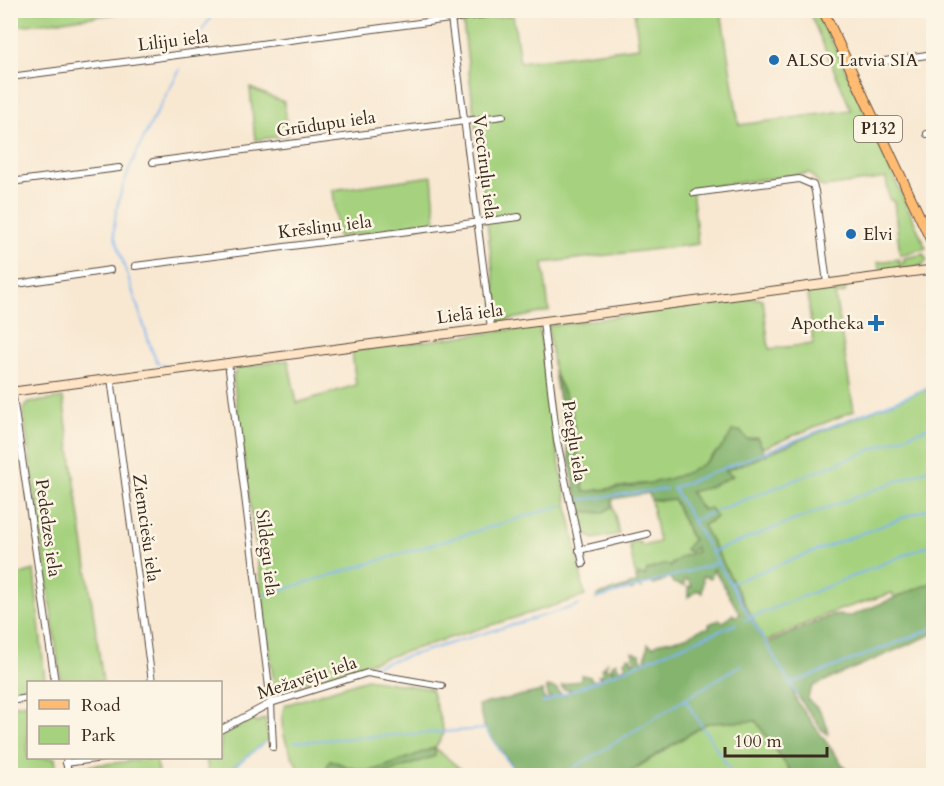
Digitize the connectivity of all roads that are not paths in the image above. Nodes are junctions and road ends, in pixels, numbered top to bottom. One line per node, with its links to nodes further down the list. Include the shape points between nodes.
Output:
1 (450, 10): 4 (street, Veccīruļu iela)
2 (518, 10): 4 (street, Liliju iela)
3 (823, 10): 16 (main road, P132)
4 (452, 20): 7 (street, Liliju iela); 9 (street, Veccīruļu iela)
5 (933, 54): 6 (street)
6 (885, 61)
7 (10, 77)
8 (503, 116): 9 (street, Grūdupu iela)
9 (465, 121): 10 (street, Grūdupu iela); 15 (street, Veccīruļu iela)
10 (153, 162)
11 (119, 168): 12 (street)
12 (10, 182)
13 (694, 193): 20 (street, via 807,180 815,191)
14 (519, 217): 15 (street, Krēsliņu iela)
15 (477, 222): 17 (street, Krēsliņu iela); 23 (street, Veccīruļu iela)
16 (933, 247)
17 (135, 266)
18 (933, 266): 20 (street, Lielā iela, via 928,270)
19 (110, 270): 21 (street)
20 (827, 283): 22 (street, Lielā iela)
21 (10, 285)
22 (543, 321): 23 (street, Lielā iela); 29 (street, Paegļu iela, via 557,441)
23 (490, 328): 24 (street, Lielā iela)
24 (228, 362): 26 (street, Lielā iela); 36 (street, Sildegu iela)
25 (10, 377): 27 (street, Pededzes iela)
26 (111, 378): 27 (street, Lielā iela); 32 (street, Ziemciešu iela)
27 (12, 392): 31 (street, Pededzes iela)
28 (647, 534): 29 (street)
29 (579, 550): 30 (street, Paegļu iela)
30 (583, 564)
31 (55, 681)
32 (152, 681)
33 (442, 686): 36 (street, Mežavēju iela, via 367,673)
34 (27, 698): 35 (street)
35 (10, 701)
36 (271, 703): 37 (street, Mežavēju iela); 38 (street, Sildegu iela)
37 (222, 729)
38 (273, 747)
39 (84, 759): 40 (street)
40 (66, 760): 41 (street)
41 (68, 776)

